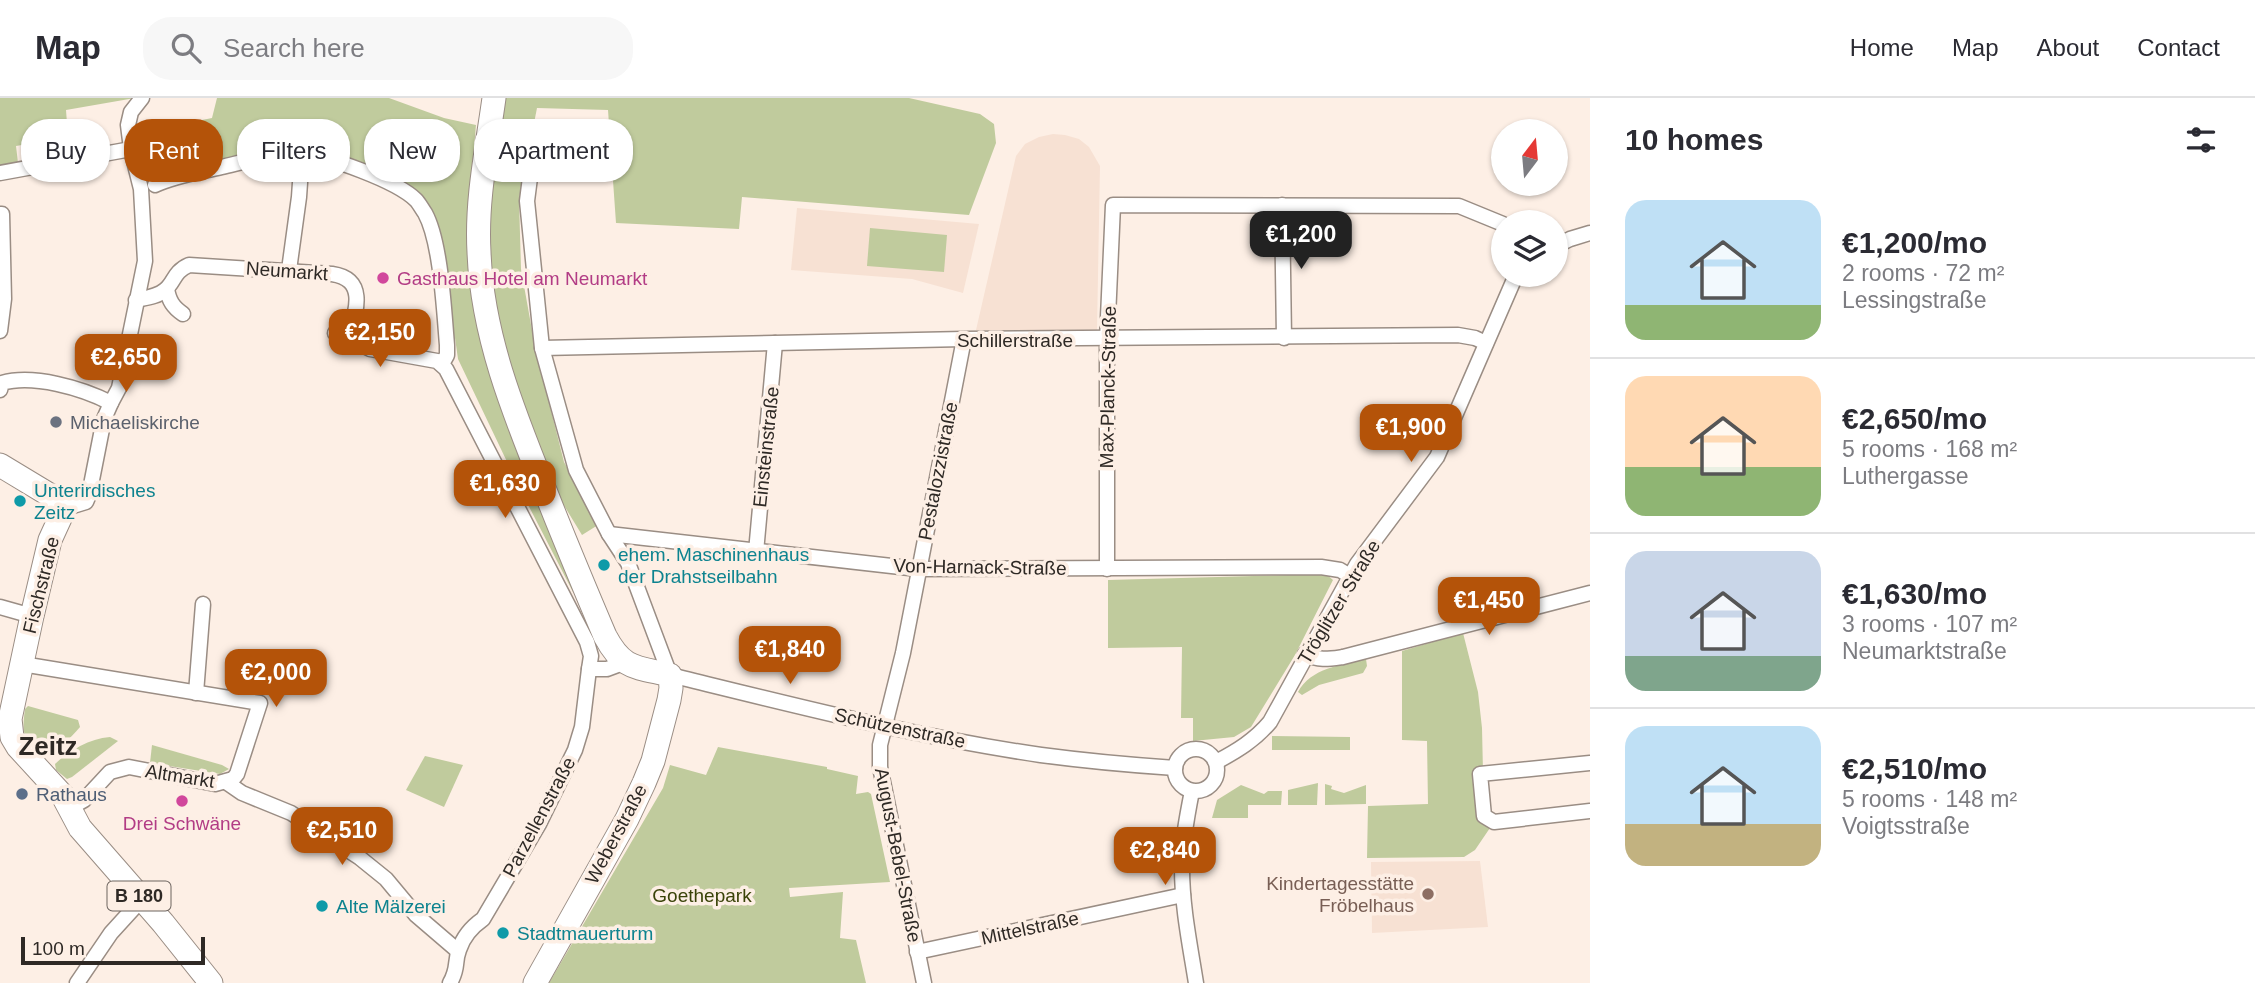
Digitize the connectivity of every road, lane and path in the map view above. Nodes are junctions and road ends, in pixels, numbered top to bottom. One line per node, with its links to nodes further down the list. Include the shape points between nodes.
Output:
1 (142, 98): 3 (street)
2 (494, 98): 46 (main road, via 478,225 488,324 526,443 605,636)
3 (129, 119)
4 (124, 150): 7 (street)
5 (237, 163): 11 (street)
6 (350, 167): 31 (street, via 401,190 416,200 426,215 435,244 447,345)
7 (0, 173)
8 (146, 182): 11 (street)
9 (300, 182): 17 (street)
10 (529, 182): 30 (street, via 527,201)
11 (148, 187): 20 (street, via 145,261)
12 (1282, 205): 14 (street, via 1460,206); 25 (street); 27 (street, Max-Planck-Straße, via 1113,205)
13 (1, 214): 22 (street, via 4,299)
14 (1491, 219)
15 (1590, 233): 16 (street)
16 (1568, 240)
17 (289, 270): 19 (street, Neumarkt, via 189,265 180,269); 23 (street, Neumarkt, via 347,279 358,302)
18 (1511, 287): 29 (street, Tröglitzer Straße)
19 (167, 289): 20 (street, Neumarkt); 21 (street, via 169,300)
20 (136, 300): 33 (street, via 119,388)
21 (183, 314)
22 (0, 331)
23 (350, 332): 24 (street); 31 (street, via 370,349)
24 (335, 333)
25 (1284, 338): 27 (street, Schillerstraße); 29 (street, Schillerstraße, via 1458,335)
26 (964, 340): 27 (street, Schillerstraße); 28 (street, Schillerstraße); 38 (street, Pestalozzistraße)
27 (1107, 340): 39 (street, Max-Planck-Straße)
28 (775, 343): 30 (street, Schillerstraße); 37 (street, Einsteinstraße)
29 (1486, 343): 40 (street, Tröglitzer Straße, via 1437,457)
30 (542, 348): 36 (street, via 576,470)
31 (442, 364): 48 (street, Parzellenstraße, via 587,642)
32 (1, 384): 33 (street, via 33,379)
33 (111, 403): 35 (street, via 86,502)
34 (0, 465): 35 (main road)
35 (61, 506): 44 (main road, Fischstraße / B 180)
36 (609, 534): 37 (street, Von-Harnack-Straße); 49 (street, via 628,563)
37 (756, 552): 38 (street, Von-Harnack-Straße)
38 (918, 569): 39 (street, Von-Harnack-Straße); 52 (street, Pestalozzistraße)
39 (1107, 569): 40 (street, Von-Harnack-Straße, via 1321,567)
40 (1350, 576): 45 (street, Tröglitzer Straße)
41 (1590, 593): 45 (street, via 1343,657 1325,660)
42 (203, 604): 50 (street)
43 (0, 607): 44 (street)
44 (32, 616): 47 (main road, Fischstraße / B 180)
45 (1306, 654): 53 (street, Tröglitzer Straße, via 1270,722)
46 (623, 663): 48 (street, Schützenstraße); 49 (main road, Schützenstraße)
47 (22, 664): 50 (street, Altmarkt); 51 (main road, B 180)
48 (589, 669): 62 (street, Parzellenstraße, via 575,750 539,824 483,919 472,927)
49 (670, 676): 52 (street, Schützenstraße); 67 (main road, Weberstraße, via 669,700 644,783)
50 (196, 693): 56 (street, Altmarkt, via 260,703 237,774)
51 (7, 720): 58 (main road, B 180, via 18,747)
52 (884, 726): 55 (street, Schützenstraße, via 1041,755); 63 (street, August-Bebel-Straße, via 880,767)
53 (1216, 762): 55 (street, via 1205,751 1189,750 1181,754); 57 (street, via 1213,784)
54 (1590, 763): 59 (street, via 1480,774 1485,816 1494,822)
55 (1175, 768): 57 (street, via 1181,786)
56 (226, 782): 58 (street, Altmarkt, via 215,784 130,767 117,769); 62 (street, via 290,813 360,858)
57 (1192, 791): 60 (street, via 1183,852)
58 (70, 808): 61 (main road, B 180, via 80,828)
59 (1590, 811)
60 (1183, 895): 63 (street, Mittelstraße); 69 (street)
61 (142, 900): 64 (street, via 110,933); 65 (main road, B 180)
62 (458, 951): 66 (street, via 457,971)
63 (917, 952): 68 (street, August-Bebel-Straße)
64 (77, 983)
65 (211, 983)
66 (450, 983)
67 (536, 983)
68 (924, 983)
69 (1196, 983)

